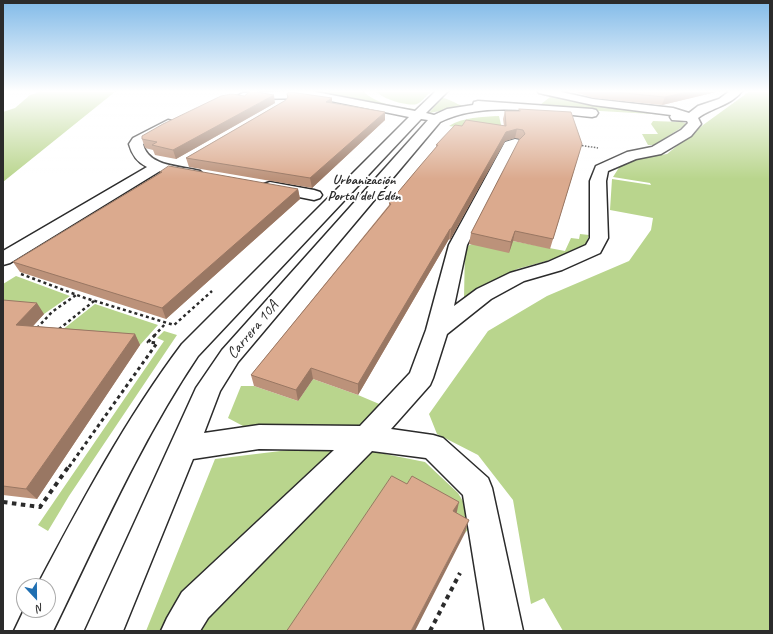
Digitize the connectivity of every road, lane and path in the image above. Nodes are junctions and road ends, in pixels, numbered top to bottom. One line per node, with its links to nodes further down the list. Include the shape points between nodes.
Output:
1 (175, 121): 9 (street, via 136,144 139,156)
2 (419, 121): 28 (street, via 190,350 166,381 125,450)
3 (421, 121): 25 (street, Carrera 10A, via 230,356 209,388)
4 (693, 121): 7 (street, via 695,124 686,133 656,151)
5 (515, 143): 23 (street, via 510,145 458,245)
6 (572, 145): 7 (path)
7 (632, 155): 23 (street, via 601,169 598,182 599,238 593,249 555,266 517,277 491,290)
8 (191, 158): 9 (street)
9 (165, 168): 10 (street); 13 (street)
10 (210, 176)
11 (256, 185): 12 (street)
12 (314, 196)
13 (3, 259)
14 (16, 273): 16 (path)
15 (91, 293): 17 (path)
16 (76, 294): 17 (path); 21 (path, via 52,312)
17 (85, 298): 18 (path)
18 (95, 301): 19 (path); 22 (path)
19 (166, 323): 20 (path); 26 (path, via 148,342 157,343 40,507)
20 (174, 326)
21 (36, 329)
22 (58, 330)
23 (438, 330): 24 (street, via 421,378)
24 (366, 438): 25 (street, via 259,437); 32 (street, via 196,605); 34 (street, via 433,447 477,488)
25 (182, 448): 31 (street, Carrera 10A)
26 (3, 502)
27 (463, 567): 33 (path)
28 (56, 586)
29 (40, 618): 30 (street)
30 (33, 631)
31 (104, 631)
32 (180, 631)
33 (430, 631)
34 (504, 631)

